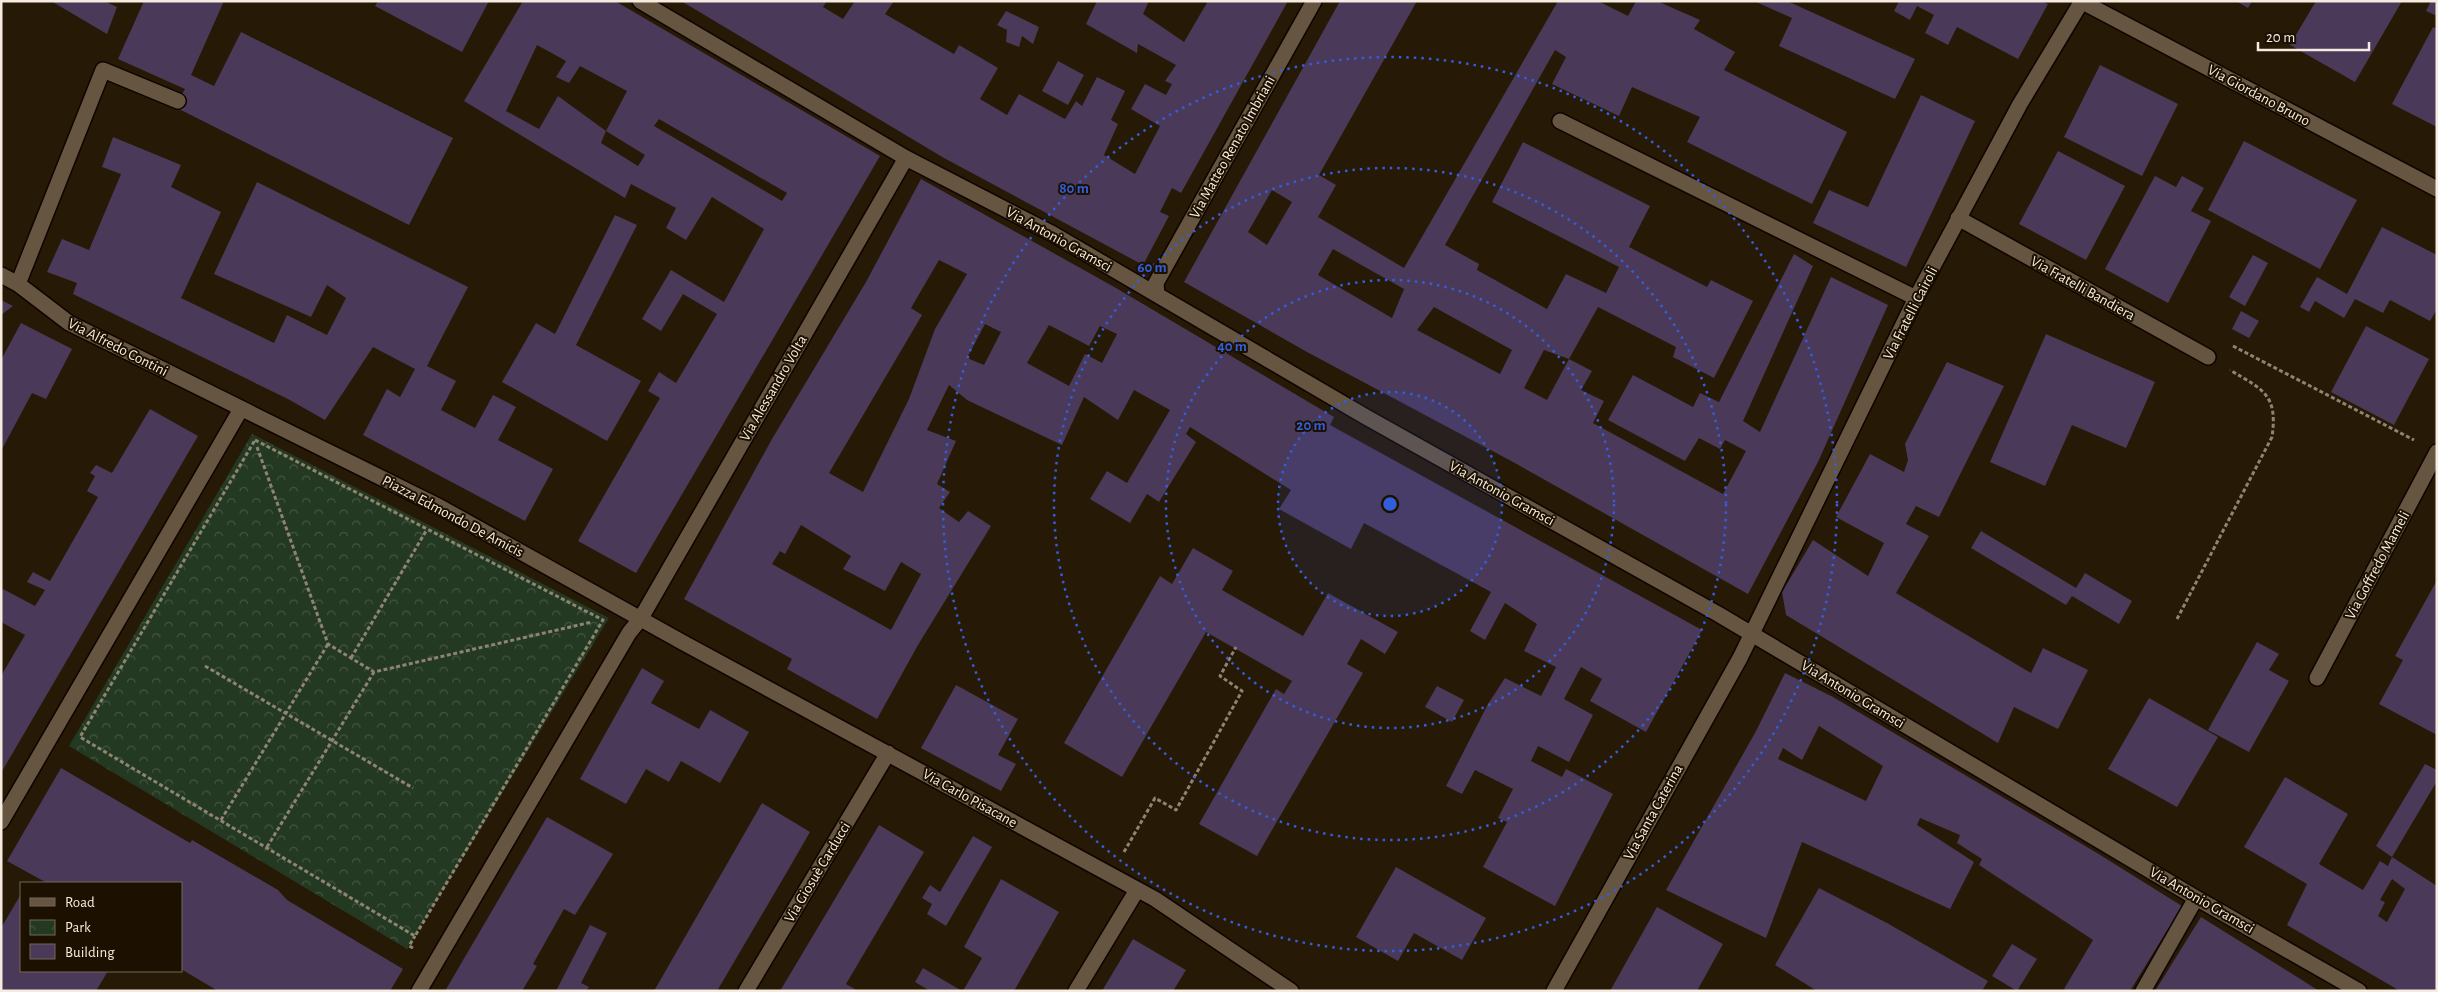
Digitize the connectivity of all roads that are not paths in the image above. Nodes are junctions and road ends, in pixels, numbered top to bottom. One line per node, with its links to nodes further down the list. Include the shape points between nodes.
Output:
1 (640, 1): 6 (street, Via Antonio Gramsci)
2 (2082, 1): 7 (street, Via Giordano Bruno); 8 (street, Via Fratelli Cairoli, via 2020,104)
3 (1311, 2): 11 (street, Via Matteo Renato Imbriani, via 1156,283)
4 (178, 101): 10 (street, via 103,70)
5 (1560, 121): 12 (street)
6 (906, 158): 11 (street, Via Antonio Gramsci, via 1053,234); 17 (street, Via Alessandro Volta)
7 (2437, 189)
8 (1958, 218): 12 (street, Via Fratelli Cairoli); 13 (street, Via Fratelli Bandiera)
9 (1, 275): 10 (street, Via Alfredo Contini)
10 (18, 284): 14 (street, Via Alfredo Contini, via 69,323)
11 (1157, 295): 18 (street, Via Antonio Gramsci, via 1366,417)
12 (1916, 298): 18 (street, Via Fratelli Cairoli)
13 (2208, 357)
14 (241, 409): 17 (street, Piazza Edmondo De Amicis, via 440,506); 21 (street)
15 (2437, 452): 16 (street, Via Goffredo Mameli)
16 (2431, 474): 19 (street, Via Goffredo Mameli)
17 (641, 618): 20 (street, Via Carlo Pisacane); 24 (street, via 629,632)
18 (1752, 634): 23 (street, Via Antonio Gramsci); 28 (street, Via Santa Caterina)
19 (2317, 678)
20 (888, 753): 22 (street, Via Carlo Pisacane); 25 (street, Via Giosuè Carducci)
21 (1, 822)
22 (1137, 890): 26 (street); 27 (street, Via Carlo Pisacane)
23 (2196, 898): 29 (street); 30 (street, Via Antonio Gramsci)
24 (422, 987)
25 (746, 991)
26 (1076, 991)
27 (1291, 991)
28 (1554, 991)
29 (2143, 991)
30 (2359, 991)

